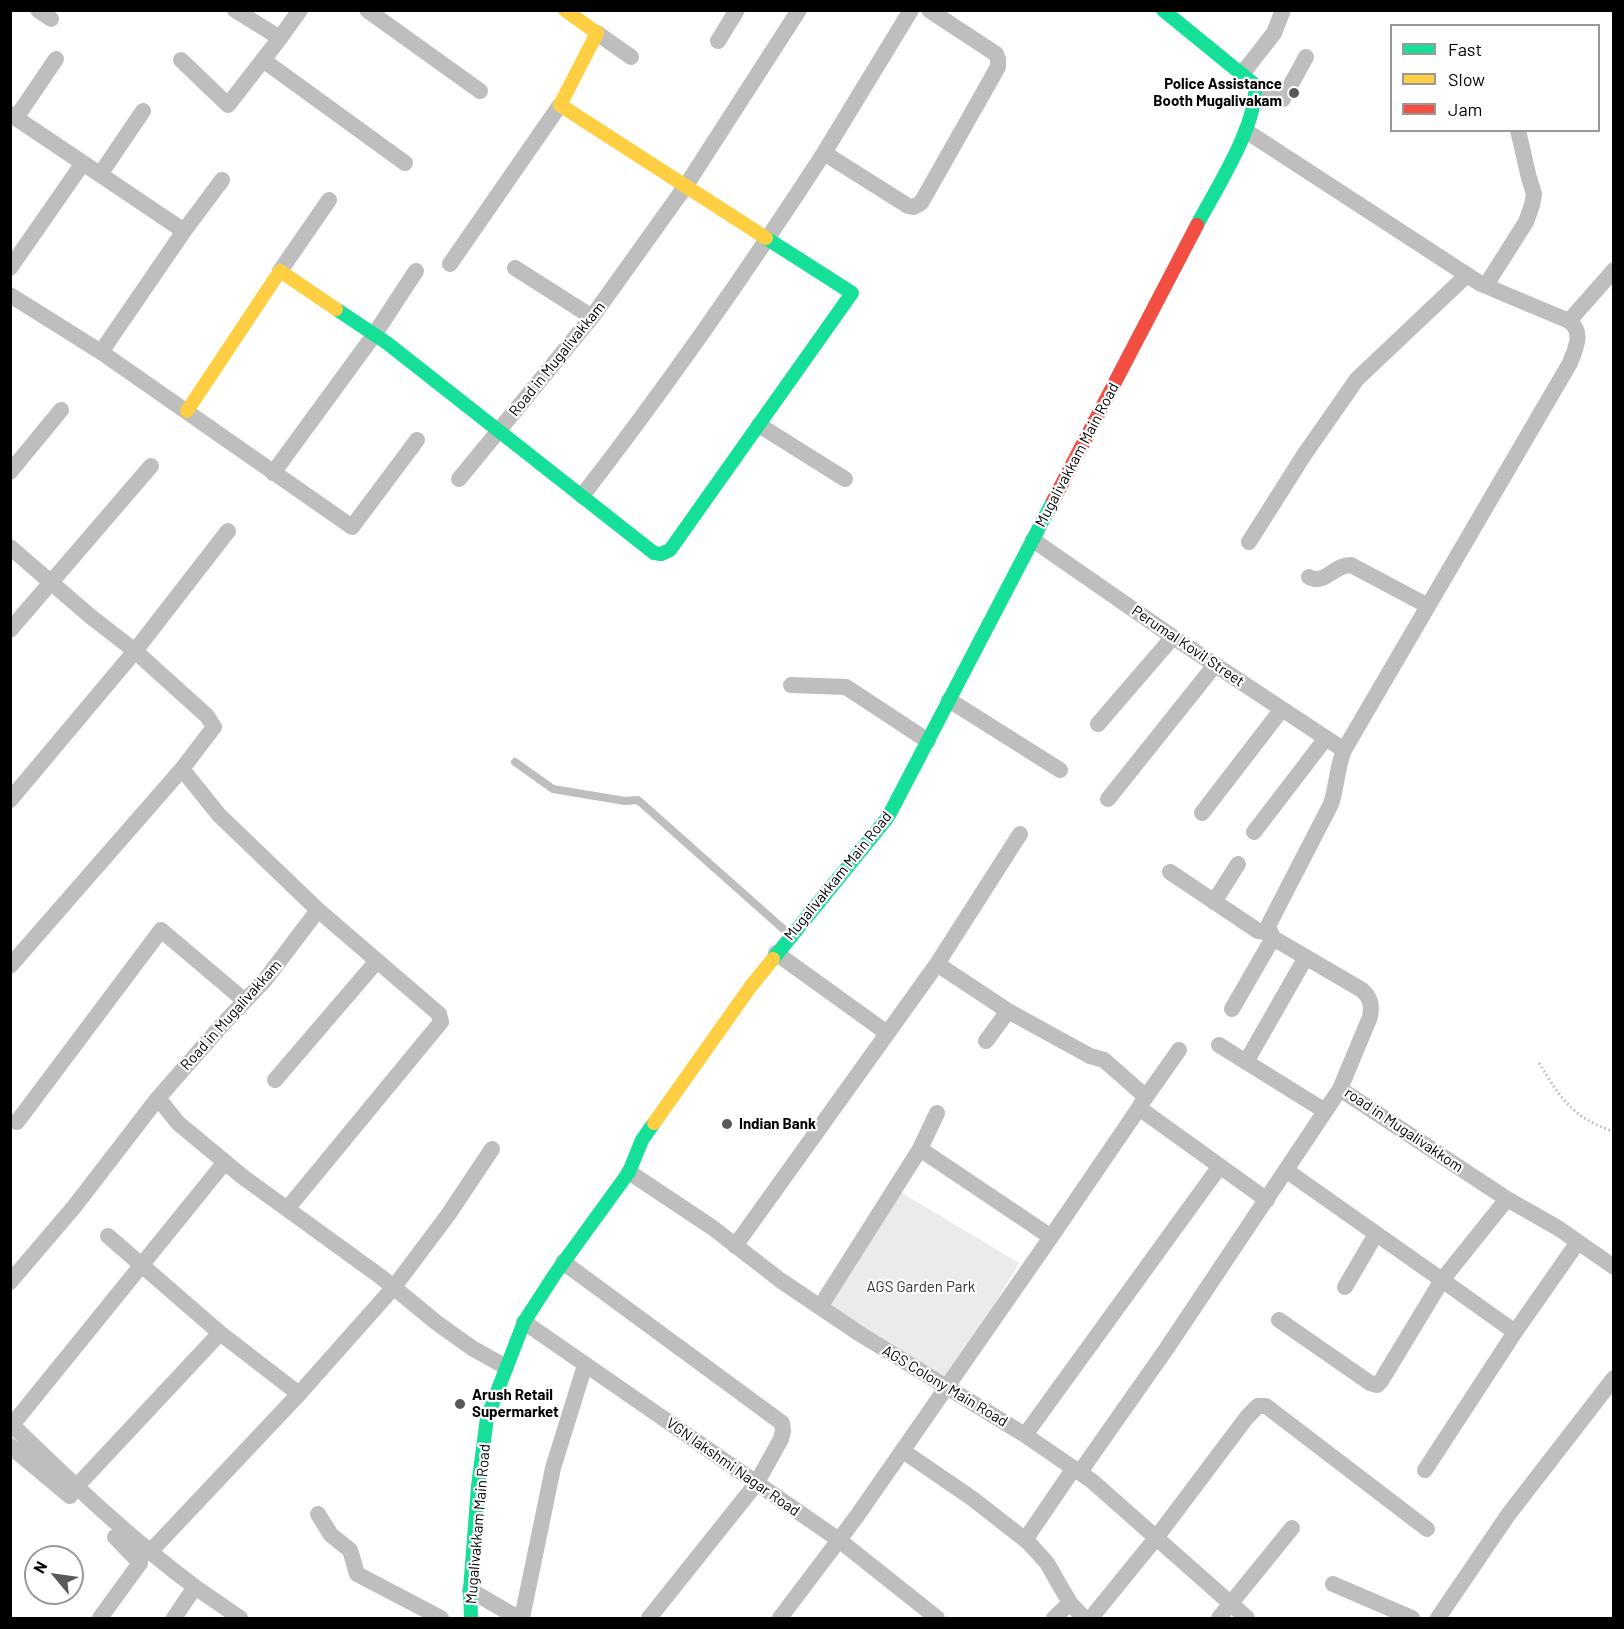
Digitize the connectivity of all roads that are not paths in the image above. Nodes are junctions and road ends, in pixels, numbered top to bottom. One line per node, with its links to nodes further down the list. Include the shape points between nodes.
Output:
1 (235, 10): 12 (street)
2 (300, 10): 12 (street)
3 (367, 10): 20 (street)
4 (565, 10): 11 (street)
5 (737, 10): 13 (street)
6 (799, 10): 32 (street, Road in Mugalivakkam)
7 (910, 10): 27 (street)
8 (929, 10): 27 (street, via 996,54 998,67 921,203 908,206)
9 (1162, 10): 19 (street)
10 (1283, 10): 19 (street, via 1274,33)
11 (597, 33): 14 (street); 22 (street)
12 (279, 38): 18 (street)
13 (718, 41)
14 (631, 57)
15 (1306, 57): 21 (street, via 1282,99)
16 (56, 59): 24 (street)
17 (181, 60): 18 (street, via 228,105)
18 (262, 60): 29 (street)
19 (1242, 74): 21 (street, via 1256,85)
20 (480, 91)
21 (1256, 98): 25 (street, Mugalivakkam Main Road)
22 (560, 105): 32 (street); 36 (street)
23 (143, 111): 30 (street)
24 (13, 116): 28 (street)
25 (1246, 131): 42 (street); 61 (street, Mugalivakkam Main Road)
26 (1518, 132): 43 (street, via 1534,194 1532,205 1526,222)
27 (824, 153): 35 (street)
28 (83, 163): 30 (street); 37 (street)
29 (405, 163)
30 (101, 173): 34 (street)
31 (222, 180): 34 (street)
32 (685, 187): 35 (street); 45 (street, Road in Mugalivakkam)
33 (329, 200): 40 (street)
34 (184, 231): 48 (street)
35 (768, 239): 51 (street, via 852,293); 59 (street)
36 (450, 264)
37 (10, 268)
38 (515, 268): 45 (street)
39 (1614, 270): 46 (street)
40 (280, 271): 47 (street, Road in Mugalivakkam); 50 (street)
41 (416, 271): 47 (street)
42 (1467, 275): 43 (street); 62 (street, via 1357,379)
43 (1485, 285): 46 (street)
44 (10, 295): 48 (street)
45 (592, 317): 52 (street, Road in Mugalivakkam)
46 (1569, 321): 66 (street, via 1578,334 1570,363)
47 (375, 335): 52 (street, Road in Mugalivakkam); 56 (street)
48 (100, 352): 50 (street)
49 (62, 410): 55 (street)
50 (187, 411): 56 (street)
51 (759, 425): 58 (street); 59 (street, via 666,553 654,553)
52 (498, 431): 57 (street); 59 (street)
53 (417, 440): 56 (street, via 352,527)
54 (151, 466): 65 (street)
55 (10, 472)
56 (273, 473)
57 (459, 479)
58 (845, 479)
59 (582, 496)
60 (228, 531): 69 (street)
61 (1033, 540): 68 (street, Perumal Kovil Street); 72 (street, Mugalivakkam Main Road)
62 (1249, 542)
63 (10, 547): 65 (street)
64 (1309, 577): 66 (street, via 1320,580 1339,567 1351,565)
65 (50, 581): 67 (street); 69 (street)
66 (1428, 606): 77 (street)
67 (10, 630)
68 (1173, 637): 70 (street, Perumal Kovil Street); 74 (street)
69 (135, 651): 79 (street, via 207,716 214,727); 82 (street)
70 (1215, 665): 73 (street, Perumal Kovil Street); 81 (street)
71 (791, 685): 76 (street, via 846,687)
72 (949, 700): 76 (street, Mugalivakkam Main Road); 80 (street)
73 (1282, 709): 75 (street, Perumal Kovil Street); 83 (street)
74 (1098, 724)
75 (1326, 738): 77 (street, Perumal Kovil Street); 84 (street)
76 (928, 741): 90 (street, Mugalivakkam Main Road, via 888,817)
77 (1344, 750): 91 (street, via 1331,804 1269,921)
78 (515, 762): 90 (lane, via 554,789 638,800)
79 (182, 769): 89 (street, via 219,815); 96 (street)
80 (1060, 770)
81 (1108, 799)
82 (10, 800)
83 (1202, 813)
84 (1254, 832)
85 (1020, 834): 95 (street)
86 (1238, 864): 88 (street)
87 (1170, 872): 88 (street, road in Mugalivakkom)
88 (1214, 902): 91 (street, road in Mugalivakkom)
89 (318, 910): 94 (street); 97 (street, Road in Mugalivakkam, via 266,980)
90 (791, 935): 92 (street, Mugalivakkam Main Road)
91 (1271, 936): 93 (street, road in Mugalivakkom); 98 (street)
92 (776, 953): 100 (street); 117 (street, Mugalivakkam Main Road, via 642,1140)
93 (1306, 957): 104 (street); 106 (street, road in Mugalivakkom, via 1362,990 1371,1002 1370,1017)
94 (377, 961): 105 (street); 120 (street, via 439,1014 441,1022)
95 (937, 964): 99 (street); 100 (street)
96 (10, 966)
97 (245, 1001): 107 (street, Road in Mugalivakkam); 111 (street, via 161,930)
98 (1232, 1009)
99 (1008, 1011): 101 (street); 108 (street, via 1104,1060)
100 (887, 1033): 125 (street)
101 (986, 1041)
102 (1219, 1045): 104 (street)
103 (1179, 1050): 108 (street)
104 (1246, 1062): 109 (street)
105 (275, 1080)
106 (1340, 1089): 109 (street); 118 (street, road in Mugalivakkom)
107 (158, 1098): 114 (street, via 178,1123); 130 (street, Road in Mugalivakkam)
108 (1142, 1102): 115 (street); 123 (street)
109 (1325, 1112): 116 (street)
110 (937, 1113): 113 (street)
111 (12, 1124)
112 (492, 1149): 131 (street)
113 (920, 1149): 123 (street); 133 (street)
114 (225, 1162): 120 (street); 127 (street)
115 (1220, 1166): 119 (street); 144 (street)
116 (1287, 1171): 119 (street); 121 (street)
117 (629, 1172): 125 (street, AGS Colony Main Road); 126 (street, Mugalivakkam Main Road)
118 (1507, 1199): 124 (street, road in Mugalivakkom); 129 (street)
119 (1267, 1200): 147 (street, via 1167,1348)
120 (288, 1209): 131 (street)
121 (1376, 1234): 129 (street); 132 (street)
122 (108, 1236): 127 (street)
123 (1052, 1237): 141 (street)
124 (1578, 1242): 128 (street, road in Mugalivakkom); 136 (street)
125 (735, 1246): 133 (street, AGS Colony Main Road)
126 (563, 1262): 135 (street, Mugalivakkam Main Road); 149 (street, via 782,1423 781,1439)
127 (142, 1264): 137 (street); 143 (street)
128 (1614, 1267)
129 (1442, 1280): 134 (street, via 1377,1385); 136 (street)
130 (10, 1282)
131 (394, 1287): 139 (street, via 472,1348); 142 (street)
132 (1346, 1287)
133 (820, 1307): 141 (street, AGS Colony Main Road)
134 (1279, 1320)
135 (524, 1322): 138 (street, VGN lakshmi Nagar Road); 139 (street, Mugalivakkam Main Road)
136 (1515, 1332): 148 (street)
137 (220, 1333): 142 (street); 150 (street)
138 (585, 1365): 149 (street, VGN lakshmi Nagar Road); 169 (street, via 553,1468)
139 (506, 1367): 160 (street, Mugalivakkam Main Road, via 488,1418)
140 (1614, 1377): 180 (street, via 1508,1515)
141 (947, 1388): 144 (street, AGS Colony Main Road); 146 (street)
142 (298, 1394): 157 (street)
143 (11, 1425): 150 (street)
144 (1025, 1435): 147 (street, AGS Colony Main Road)
145 (10, 1446): 164 (street, via 140,1563)
146 (903, 1451): 155 (street); 156 (street)
147 (1077, 1470): 154 (street, AGS Colony Main Road); 156 (street)
148 (1425, 1470)
149 (756, 1484): 155 (street, VGN lakshmi Nagar Road); 170 (street)
150 (75, 1487): 157 (street)
151 (318, 1514): 167 (street, via 331,1535 350,1550 357,1574)
152 (1292, 1528): 163 (street)
153 (1427, 1529): 154 (street, via 1262,1405 1254,1408)
154 (1156, 1538): 163 (street, AGS Colony Main Road); 176 (street)
155 (839, 1540): 162 (street, VGN lakshmi Nagar Road); 171 (street)
156 (1025, 1540): 161 (street, via 1047,1563)
157 (149, 1553): 159 (street)
158 (1333, 1584): 179 (street)
159 (195, 1587): 165 (street); 166 (street)
160 (470, 1590): 168 (street, Mugalivakkam Main Road); 169 (street)
161 (1070, 1603): 174 (street); 175 (street)
162 (918, 1604): 172 (street); 173 (street, VGN lakshmi Nagar Road)
163 (1231, 1604): 177 (street); 178 (street, AGS Colony Main Road)
164 (100, 1618)
165 (174, 1618)
166 (240, 1618)
167 (441, 1618)
168 (471, 1618)
169 (520, 1618)
170 (649, 1618)
171 (780, 1618)
172 (908, 1618)
173 (937, 1618)
174 (1054, 1618)
175 (1084, 1618)
176 (1091, 1618)
177 (1219, 1618)
178 (1247, 1618)
179 (1412, 1618)
180 (1438, 1618)

